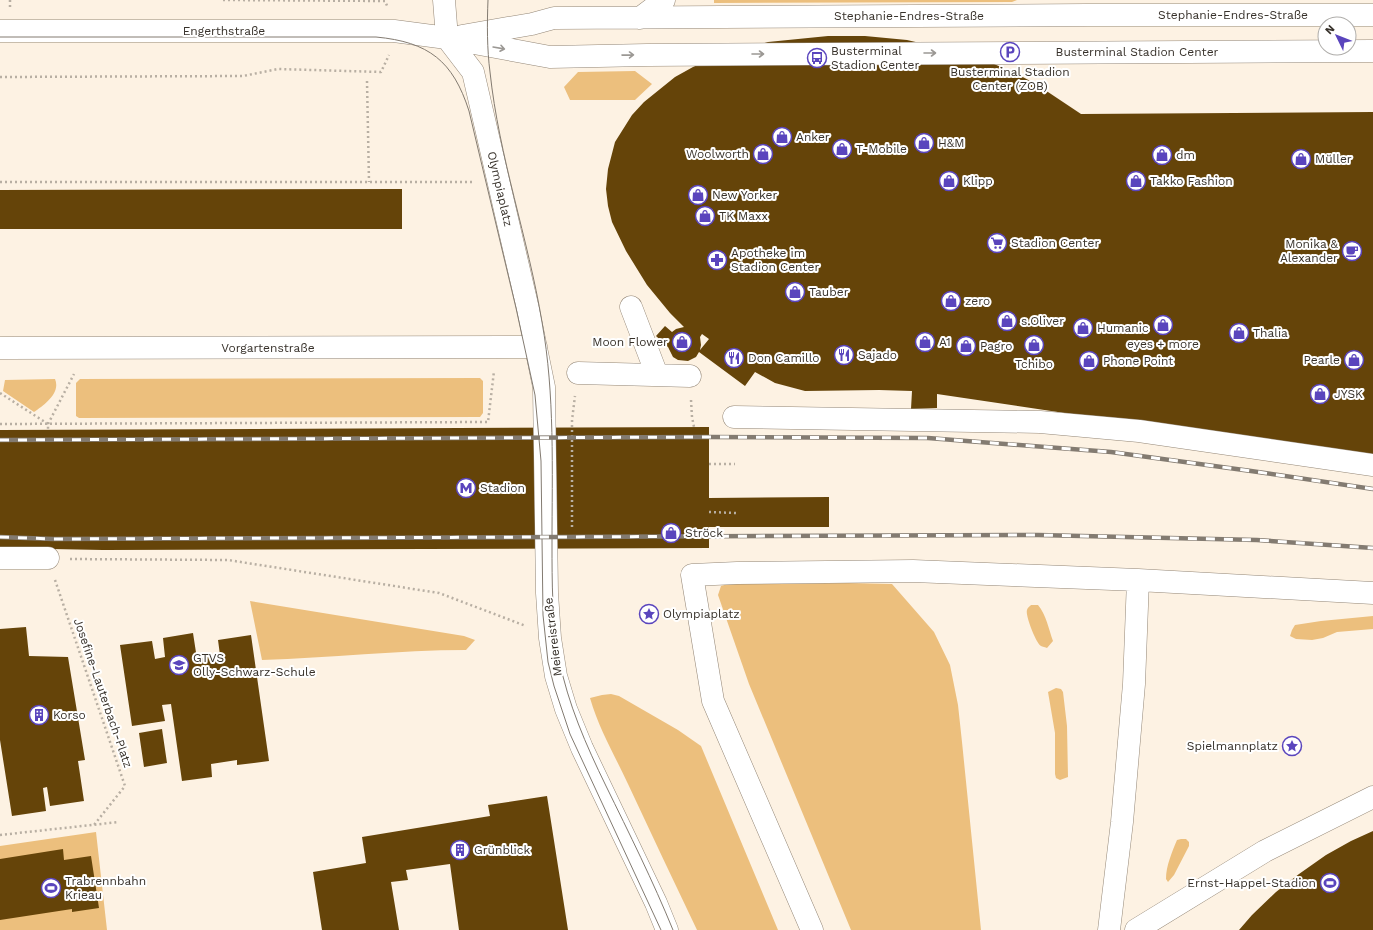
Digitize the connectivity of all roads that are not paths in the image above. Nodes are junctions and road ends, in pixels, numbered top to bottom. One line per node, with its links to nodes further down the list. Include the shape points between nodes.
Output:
1 (444, 0): 7 (street)
2 (664, 0): 5 (street)
3 (1083, 8): 4 (street, Stephanie-Endres-Straße); 5 (street, Stephanie-Endres-Straße)
4 (1373, 15)
5 (640, 18): 7 (street, Stephanie-Endres-Straße, via 554,18)
6 (0, 32): 7 (street, Engerthstraße, via 394,31)
7 (447, 38): 8 (street, Busterminal Stadion Center, one-way to 8, via 550,57); 10 (street, Olympiaplatz, via 473,72)
8 (1373, 51)
9 (631, 307): 13 (street)
10 (536, 347): 11 (street, Vorgartenstraße); 22 (street, Meiereistraße, via 544,387 547,593 556,676 582,748)
11 (0, 348)
12 (578, 373): 13 (street)
13 (657, 375): 14 (street)
14 (690, 376)
15 (734, 417): 16 (street, via 1040,422 1139,430)
16 (1373, 465)
17 (0, 558): 18 (street)
18 (48, 558)
19 (1138, 580): 20 (street); 23 (street, via 913,571 692,575 713,701); 24 (street, via 1134,684 1122,822)
20 (1373, 593)
21 (1373, 798): 25 (street, via 1265,851)
22 (667, 930)
23 (812, 930)
24 (1109, 930)
25 (1136, 930)

